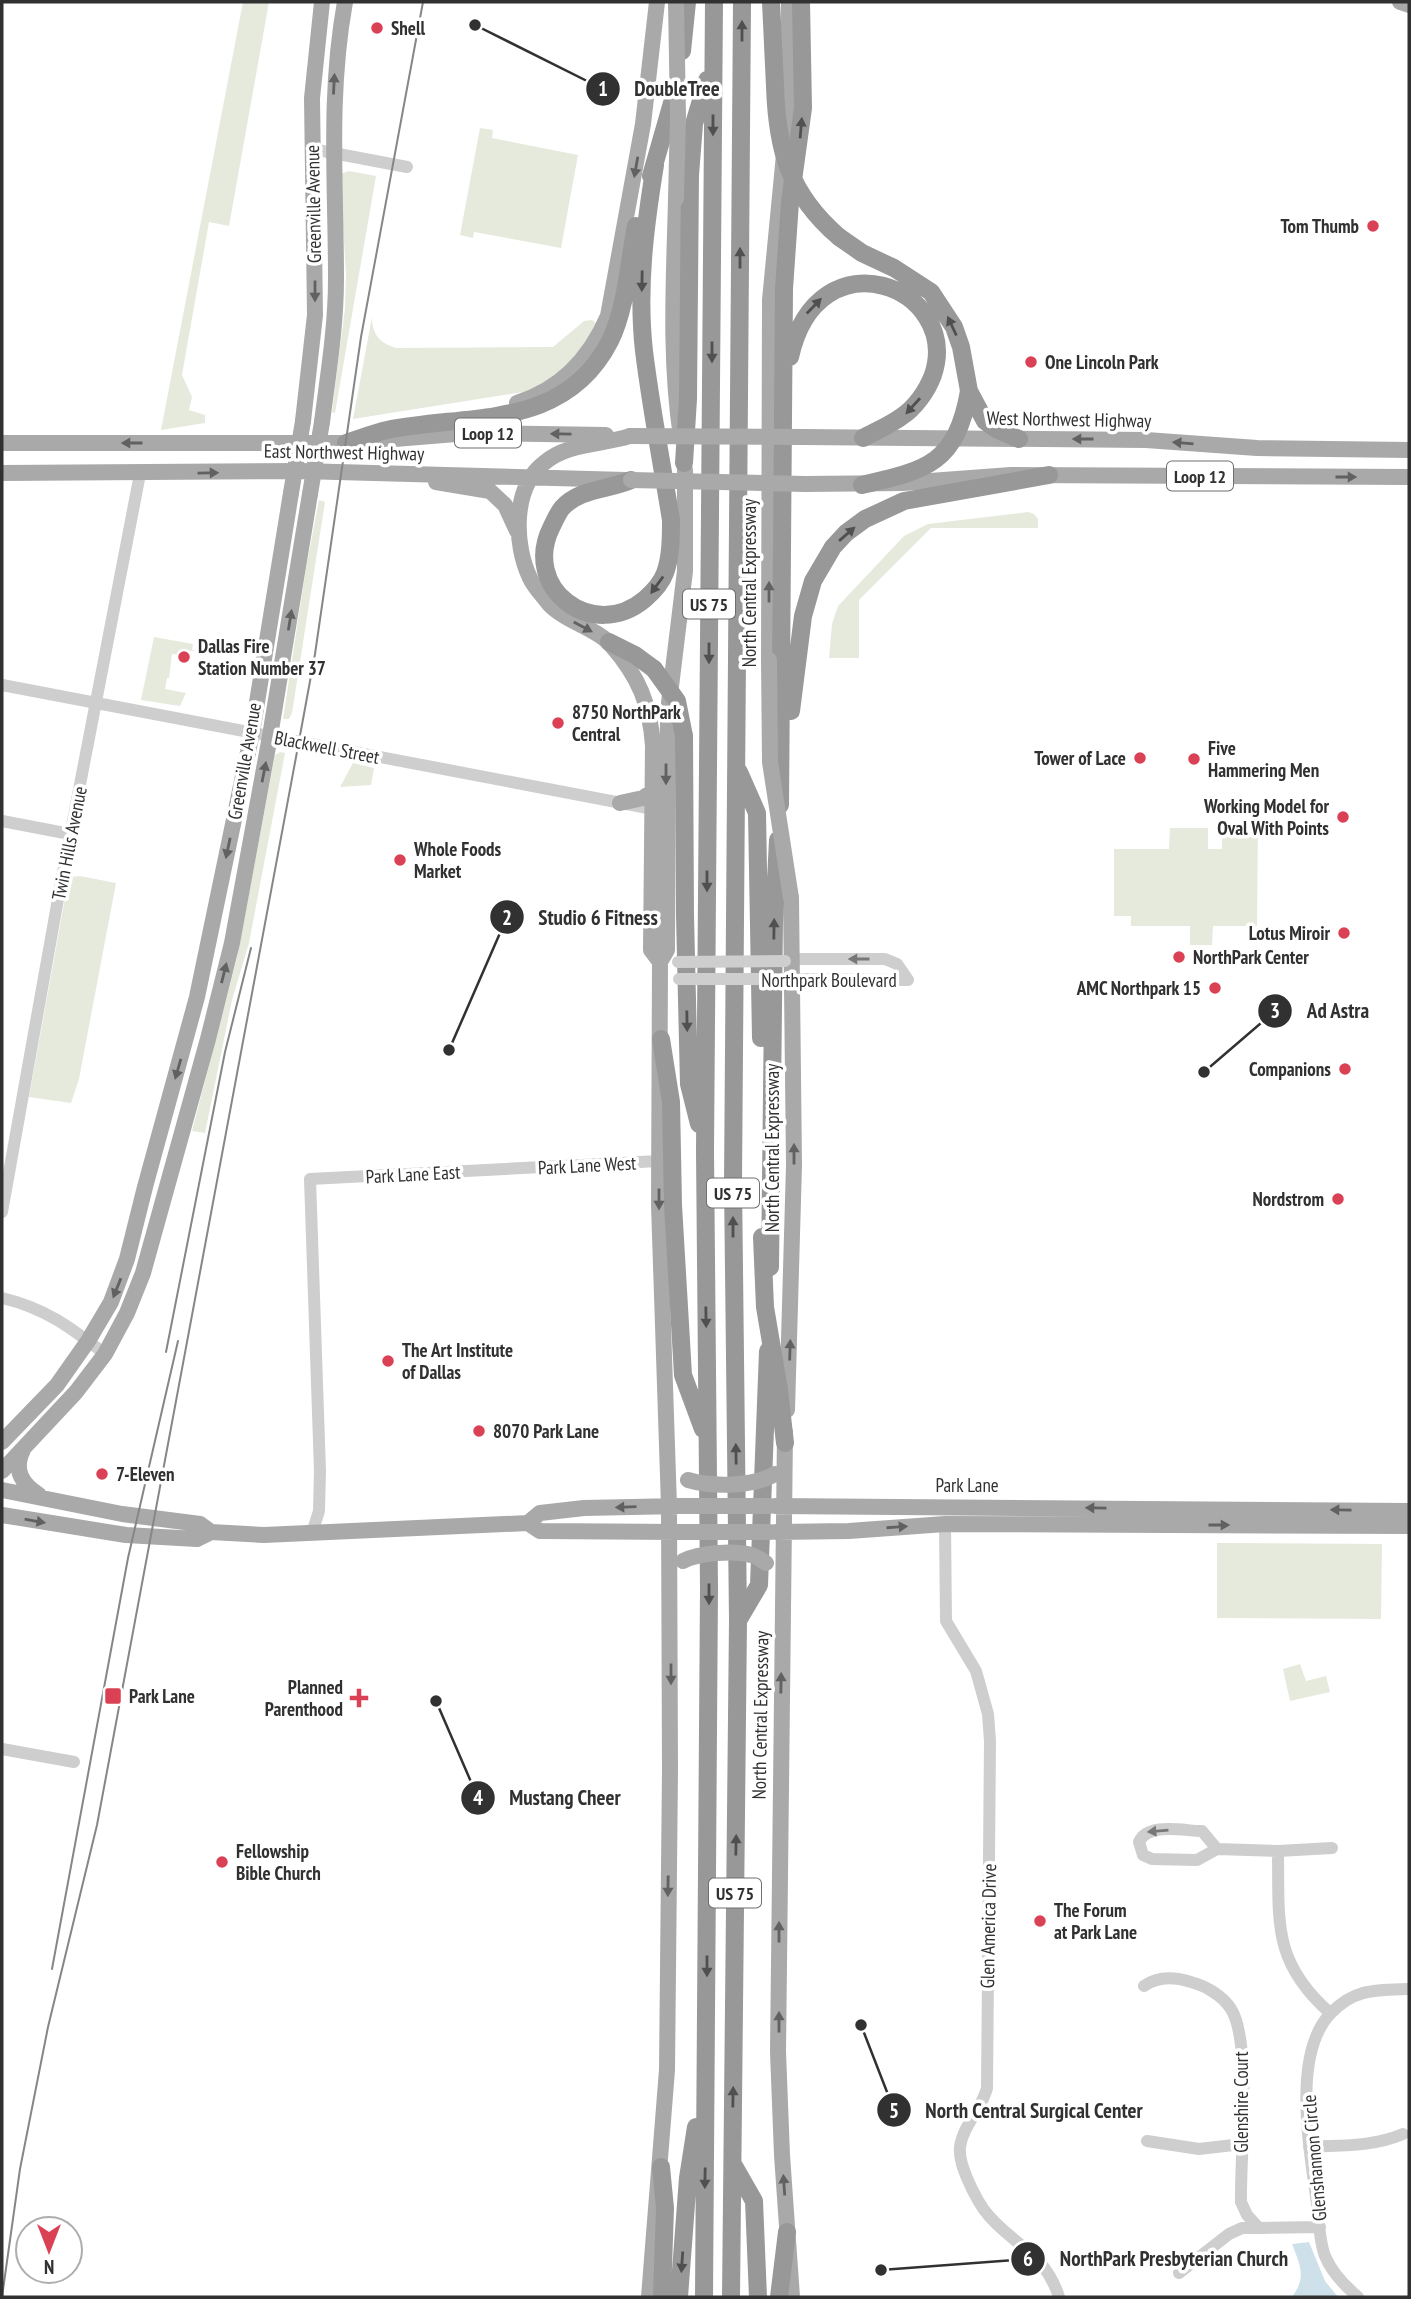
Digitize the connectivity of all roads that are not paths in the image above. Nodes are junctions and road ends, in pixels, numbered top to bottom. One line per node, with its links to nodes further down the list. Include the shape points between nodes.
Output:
1 (322, 2): 14 (main road, Greenville Avenue)
2 (345, 2): 15 (main road, Greenville Avenue, one-way to 2, via 335,69)
3 (657, 2): 20 (main road, one-way to 20, via 637,164 612,301 598,339 559,383 535,397 507,406 420,418)
4 (676, 2): 29 (main road, bridge, via 672,349)
5 (687, 2): 16 (highway, via 677,84)
6 (714, 2): 13 (highway, North Central Expressway / US 75)
7 (742, 2): 44 (highway, North Central Expressway / US 75, one-way to 7)
8 (771, 2): 18 (highway, one-way to 8, bridge, via 954,327 931,292 839,237 818,219 800,192 783,156 776,125)
9 (789, 2): 53 (main road, North Central Expressway, one-way to 9, bridge, via 791,898 771,771 769,660 770,300 788,113)
10 (802, 2): 19 (highway, one-way to 10, via 786,252 803,108)
11 (1400, 2): 12 (main road)
12 (1409, 5)
13 (714, 57): 29 (highway, via 694,124 690,176); 59 (highway, North Central Expressway / US 75, one-way to 59)
14 (312, 149): 15 (street); 42 (main road, Greenville Avenue, one-way to 42, bridge, via 316,315)
15 (332, 153): 17 (street); 43 (main road, Greenville Avenue, one-way to 15, bridge, via 322,422 335,302)
16 (655, 164): 20 (highway, via 639,212 610,340 576,384 550,401 518,413); 36 (highway, one-way to 36, via 646,225 642,312 671,543 665,574 655,591 634,608 591,615 572,606 546,576 542,555 546,537 563,507 576,498)
17 (407, 167)
18 (969, 391): 24 (highway); 25 (highway, via 985,421)
19 (784, 416): 23 (highway, one-way to 23, via 789,361 803,318 830,292 848,285 887,286 926,317 937,351 935,367 929,385 903,417); 45 (highway)
20 (386, 430): 27 (highway)
21 (630, 436): 22 (main road, East Northwest Highway / Loop 12, bridge); 27 (main road, East Northwest Highway / Loop 12, one-way to 27, via 468,433); 34 (main road, via 573,448 543,463)
22 (728, 437): 23 (main road, West Northwest Highway / Loop 12, bridge)
23 (863, 438): 24 (main road, West Northwest Highway / Loop 12)
24 (953, 439): 25 (main road, West Northwest Highway / Loop 12); 37 (highway, via 922,469)
25 (1019, 439): 28 (main road, West Northwest Highway / Loop 12, one-way to 25)
26 (2, 443): 27 (main road, East Northwest Highway / Loop 12, one-way to 26)
27 (346, 443)
28 (1409, 450)
29 (684, 463): 54 (main road, one-way to 54, via 685,571 668,711 667,950)
30 (2, 473): 31 (main road, East Northwest Highway / Loop 12)
31 (140, 474): 32 (main road, East Northwest Highway / Loop 12, one-way to 32); 41 (street, Twin Hills Avenue)
32 (404, 474): 34 (main road, East Northwest Highway / Loop 12); 38 (main road, via 490,491 505,505)
33 (1049, 475): 35 (main road, Loop 12, one-way to 35); 37 (main road, Loop 12); 45 (highway, one-way to 33, via 803,616 813,581 833,547 865,519 904,501)
34 (533, 476): 36 (main road, East Northwest Highway / Loop 12); 38 (main road, via 520,508)
35 (1409, 477)
36 (631, 480): 37 (main road, East Northwest Highway / Loop 12, bridge)
37 (862, 485)
38 (520, 536): 39 (main road, one-way to 39, via 531,580 550,605)
39 (609, 642): 46 (main road, via 646,701 651,719); 59 (highway, one-way to 59, bridge, via 654,669 673,694 682,718 689,1084)
40 (2, 685): 41 (street, Blackwell Street)
41 (96, 703): 42 (street, Blackwell Street); 50 (street, Twin Hills Avenue)
42 (252, 733): 43 (street, Blackwell Street); 51 (main road, Greenville Avenue, one-way to 51)
43 (270, 736): 47 (street, Blackwell Street); 52 (main road, Greenville Avenue, one-way to 43)
44 (736, 766): 71 (highway, bridge, via 757,813 765,1307); 93 (highway, North Central Expressway / US 75, one-way to 44, via 733,1268)
45 (781, 784): 93 (highway, one-way to 45, via 759,1585)
46 (653, 791): 47 (main road); 48 (main road)
47 (620, 803): 48 (street, Blackwell Street)
48 (653, 809): 54 (main road, via 651,950)
49 (2, 821): 50 (street)
50 (70, 834): 64 (street, Twin Hills Avenue)
51 (223, 873): 52 (main road, via 232,892 225,937); 56 (main road, Greenville Avenue)
52 (232, 943): 57 (main road, Greenville Avenue, one-way to 52)
53 (789, 961): 54 (street, Northpark Boulevard, bridge, via 678,962); 55 (main road, North Central Expressway); 55 (street, Northpark Boulevard, one-way to 53, via 908,980 897,964 885,959)
54 (660, 969): 55 (street, Northpark Boulevard, bridge, via 679,979); 58 (main road)
55 (789, 979): 71 (main road, North Central Expressway, one-way to 55, via 794,1165)
56 (188, 1034): 57 (main road); 62 (main road, Greenville Avenue, one-way to 62)
57 (208, 1039): 63 (main road, Greenville Avenue)
58 (661, 1040): 60 (main road); 70 (highway, via 670,1102 683,1375)
59 (705, 1151): 70 (highway, North Central Expressway / US 75, one-way to 70)
60 (659, 1161): 61 (street, Park Lane West); 72 (main road, one-way to 72)
61 (515, 1168): 90 (street, Park Lane East, via 310,1179 320,1471 319,1511)
62 (145, 1187): 63 (main road); 66 (main road, Greenville Avenue, one-way to 66, via 121,1278)
63 (166, 1193): 67 (main road, Greenville Avenue, via 143,1273)
64 (2, 1212)
65 (2, 1298): 66 (street, via 44,1312)
66 (88, 1341): 67 (street); 68 (main road, Greenville Avenue, via 57,1385)
67 (105, 1354): 69 (main road, Greenville Avenue)
68 (2, 1442)
69 (28, 1443): 74 (main road, Greenville Avenue); 76 (main road, via 18,1471 23,1482)
70 (708, 1443): 102 (highway, North Central Expressway / US 75, one-way to 102)
71 (785, 1443): 73 (main road, North Central Expressway)
72 (667, 1463): 73 (main road, bridge, via 679,1476 699,1483 758,1483); 77 (main road)
73 (780, 1470): 78 (main road, North Central Expressway)
74 (2, 1471)
75 (2, 1490): 76 (main road, Park Lane)
76 (44, 1499): 87 (main road, Park Lane, via 200,1524)
77 (675, 1506): 78 (main road, Park Lane, bridge); 83 (main road, Park Lane, one-way to 83, via 540,1513); 88 (main road)
78 (778, 1506): 79 (main road, Park Lane); 89 (main road, North Central Expressway)
79 (1000, 1506): 80 (main road, Park Lane, one-way to 79); 84 (main road, via 978,1514 957,1514)
80 (1151, 1508): 81 (main road, Park Lane, one-way to 80); 85 (main road)
81 (1409, 1511)
82 (2, 1514): 87 (main road, Park Lane, one-way to 87, via 126,1535 197,1539)
83 (528, 1523): 88 (main road, Park Lane, via 540,1531); 90 (main road, Park Lane)
84 (945, 1524): 85 (main road, Park Lane); 89 (main road, Park Lane, one-way to 84); 121 (street, Glen America Drive, via 946,1621 976,1671 990,1741 987,2081 982,2104 961,2140 961,2160 985,2211 1038,2260)
85 (1151, 1525): 86 (main road, Park Lane, one-way to 86)
86 (1409, 1526)
87 (211, 1532): 90 (main road, Park Lane)
88 (674, 1532): 89 (main road, Park Lane, bridge); 91 (main road)
89 (778, 1532): 92 (main road, North Central Expressway)
90 (312, 1533)
91 (670, 1576): 92 (main road, bridge, via 683,1561 701,1554 746,1554 766,1563); 108 (main road, one-way to 108, via 667,2070)
92 (783, 1582): 111 (main road, North Central Expressway, one-way to 92, via 778,2052)
93 (738, 1620): 107 (highway, North Central Expressway / US 75, one-way to 93)
94 (2, 1749): 95 (street)
95 (74, 1762)
96 (1332, 1848): 98 (street)
97 (1217, 1849): 97 (street, one-way to 97, via 1202,1831 1153,1830 1144,1833 1139,1842 1143,1855 1152,1859 1197,1860); 98 (street)
98 (1278, 1851): 101 (street, via 1279,1920 1285,1955 1308,1994)
99 (1144, 1986): 105 (street, Glenshire Court, via 1159,1979 1194,1982 1230,2007 1243,2050)
100 (1409, 1989): 101 (street, Glenshannon Circle, via 1363,1991)
101 (1330, 2013): 106 (street, Glenshannon Circle, via 1319,2029 1308,2063)
102 (706, 2061): 115 (highway, one-way to 115, via 688,2178); 116 (highway, North Central Expressway / US 75, one-way to 116)
103 (1403, 2134): 106 (street, via 1364,2146)
104 (1147, 2141): 105 (street, via 1199,2149)
105 (1242, 2144): 110 (street, Glenshire Court, via 1241,2202)
106 (1309, 2147): 109 (street, Glenshannon Circle)
107 (733, 2165): 117 (highway, North Central Expressway / US 75); 118 (highway, via 754,2201)
108 (661, 2167): 113 (main road); 114 (highway, via 665,2208)
109 (1320, 2227): 110 (street); 122 (street, Glenshannon Circle, via 1334,2273)
110 (1259, 2228): 112 (street, via 1229,2234)
111 (787, 2232): 119 (highway); 120 (main road, North Central Expressway)
112 (1179, 2273)
113 (649, 2297)
114 (662, 2297)
115 (679, 2297)
116 (704, 2297)
117 (732, 2297)
118 (758, 2297)
119 (779, 2297)
120 (792, 2297)
121 (1059, 2297)
122 (1358, 2297)

